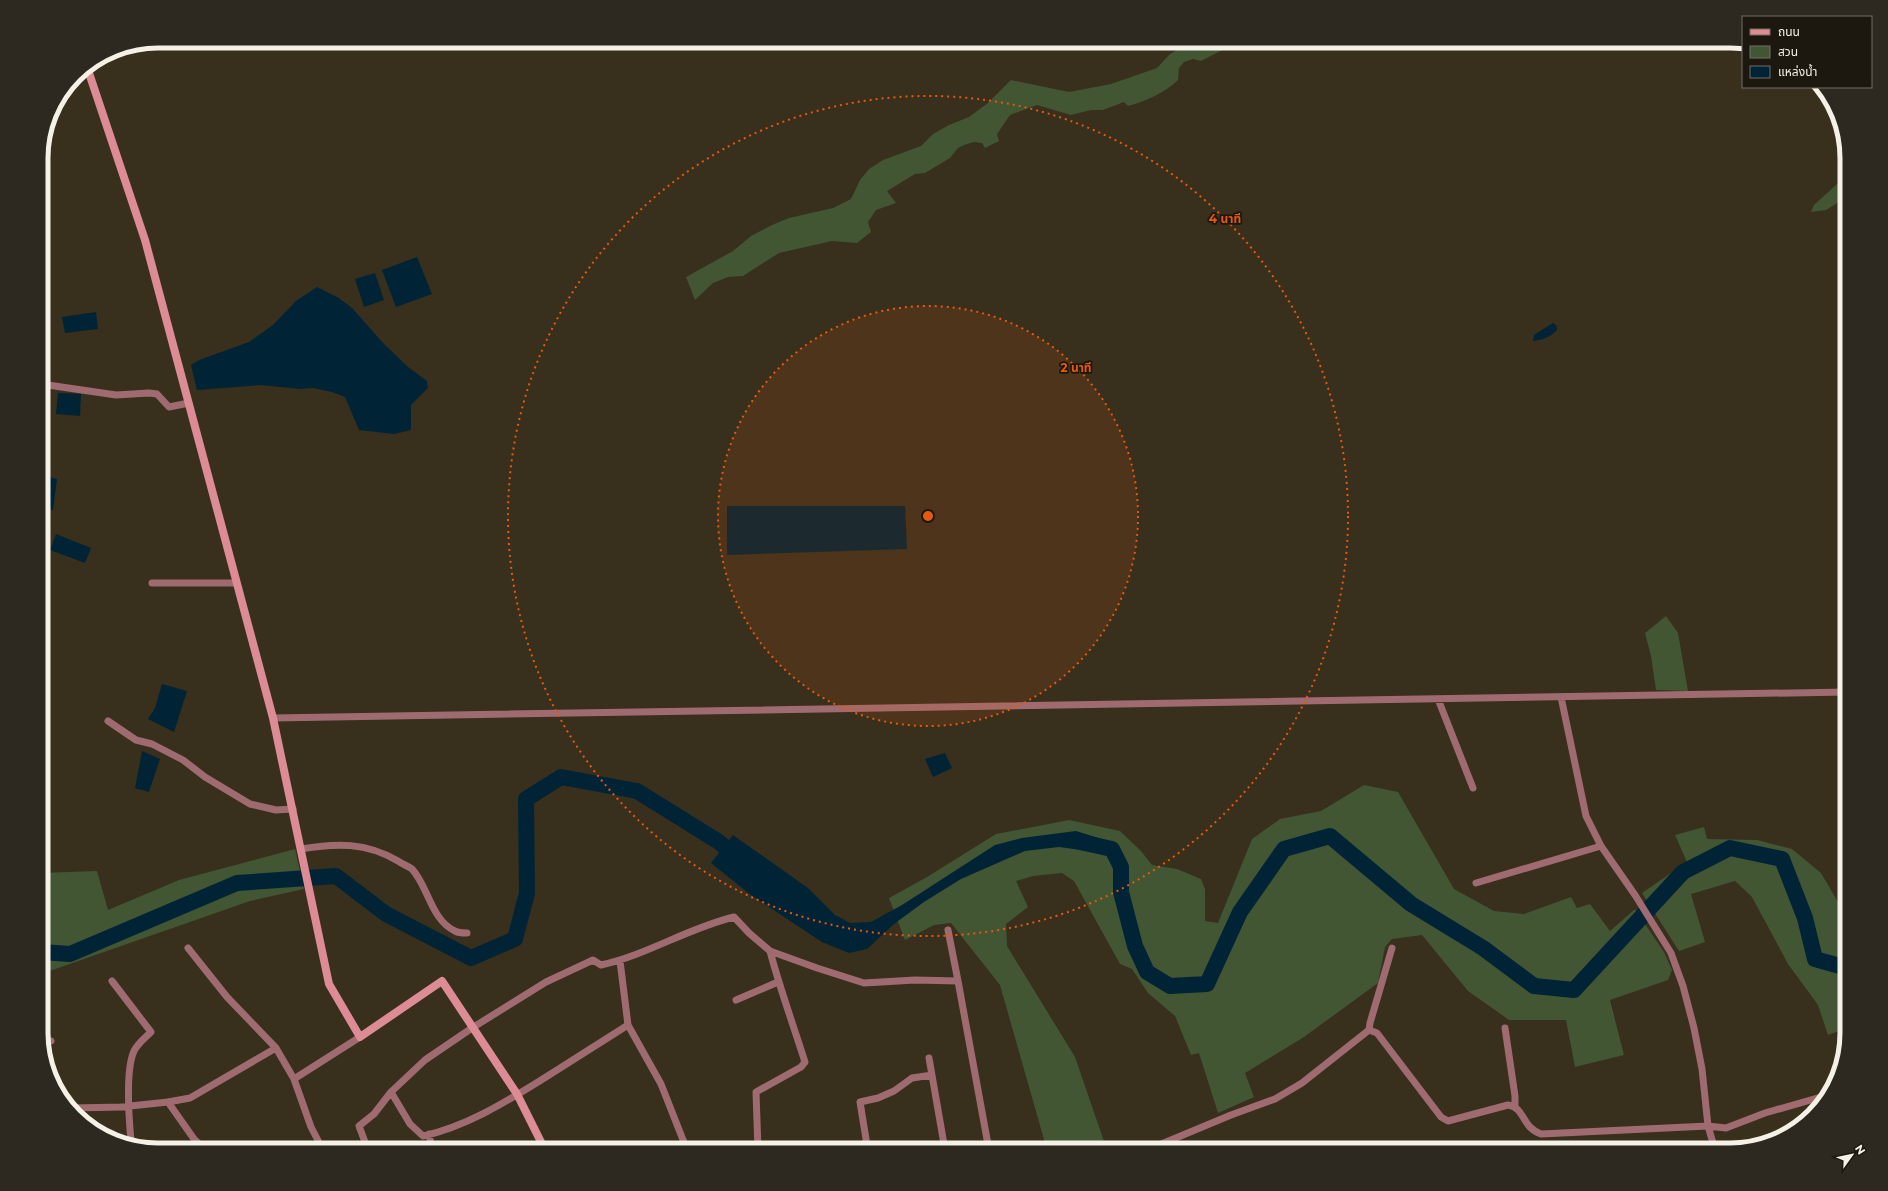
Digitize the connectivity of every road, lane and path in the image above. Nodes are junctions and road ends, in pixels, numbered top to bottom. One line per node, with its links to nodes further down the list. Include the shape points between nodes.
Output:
1 (89, 73): 3 (street, via 145,240)
2 (48, 385): 3 (street, via 116,395 157,394 169,407)
3 (189, 403): 5 (street)
4 (152, 583): 5 (street)
5 (236, 583): 9 (street)
6 (1840, 692): 7 (street)
7 (1561, 697): 8 (street); 13 (street, via 1586,816)
8 (1438, 699): 9 (street); 11 (street)
9 (273, 718): 12 (street)
10 (108, 721): 12 (street, via 136,740 152,744 183,760 250,804 276,810)
11 (1473, 788)
12 (292, 809): 14 (street)
13 (1601, 846): 15 (street); 44 (street, via 1671,953 1694,1028 1702,1069)
14 (301, 849): 17 (street, via 326,844 347,844 390,856 411,869 442,921 455,931); 30 (street, via 329,984)
15 (1476, 883)
16 (948, 930): 23 (street)
17 (467, 933)
18 (188, 948): 33 (street, via 227,997)
19 (1392, 948): 29 (street)
20 (770, 951): 21 (street, via 734,917 711,923); 23 (street, via 864,983); 24 (street)
21 (620, 961): 26 (street); 27 (street, via 601,965 593,960 546,982)
22 (112, 981): 41 (street, via 151,1032 134,1051)
23 (958, 981): 56 (street)
24 (778, 982): 25 (street); 53 (street, via 805,1062 801,1067 756,1092)
25 (736, 1000)
26 (628, 1025): 38 (street); 52 (street, via 661,1084)
27 (472, 1028): 30 (street, via 442,981); 37 (street, via 425,1060); 38 (street)
28 (1505, 1028): 42 (street)
29 (1370, 1030): 42 (street, via 1377,1033 1441,1118 1448,1121 1508,1105); 57 (street, via 1302,1083 1275,1099 1231,1115)
30 (360, 1037): 36 (street)
31 (51, 1041): 32 (street)
32 (48, 1042)
33 (276, 1048): 36 (street); 40 (street, via 190,1098)
34 (929, 1058): 35 (street)
35 (932, 1075): 54 (street, via 912,1078 894,1091 860,1102); 55 (street)
36 (294, 1079): 48 (street)
37 (391, 1092): 45 (street, via 410,1124 423,1136); 49 (street, via 374,1114 359,1126)
38 (517, 1094): 45 (street, via 472,1119); 51 (street)
39 (1819, 1097): 44 (street, via 1765,1113 1726,1128)
40 (168, 1102): 41 (street); 47 (street)
41 (128, 1106): 43 (street); 46 (street)
42 (1515, 1106): 44 (street, via 1527,1125 1533,1131 1542,1134)
43 (77, 1108)
44 (1708, 1126): 58 (street)
45 (429, 1134): 50 (street)
46 (131, 1140)
47 (198, 1143)
48 (319, 1143)
49 (365, 1143)
50 (431, 1143)
51 (542, 1143)
52 (684, 1143)
53 (758, 1143)
54 (866, 1143)
55 (944, 1143)
56 (988, 1143)
57 (1170, 1143)
58 (1713, 1143)

